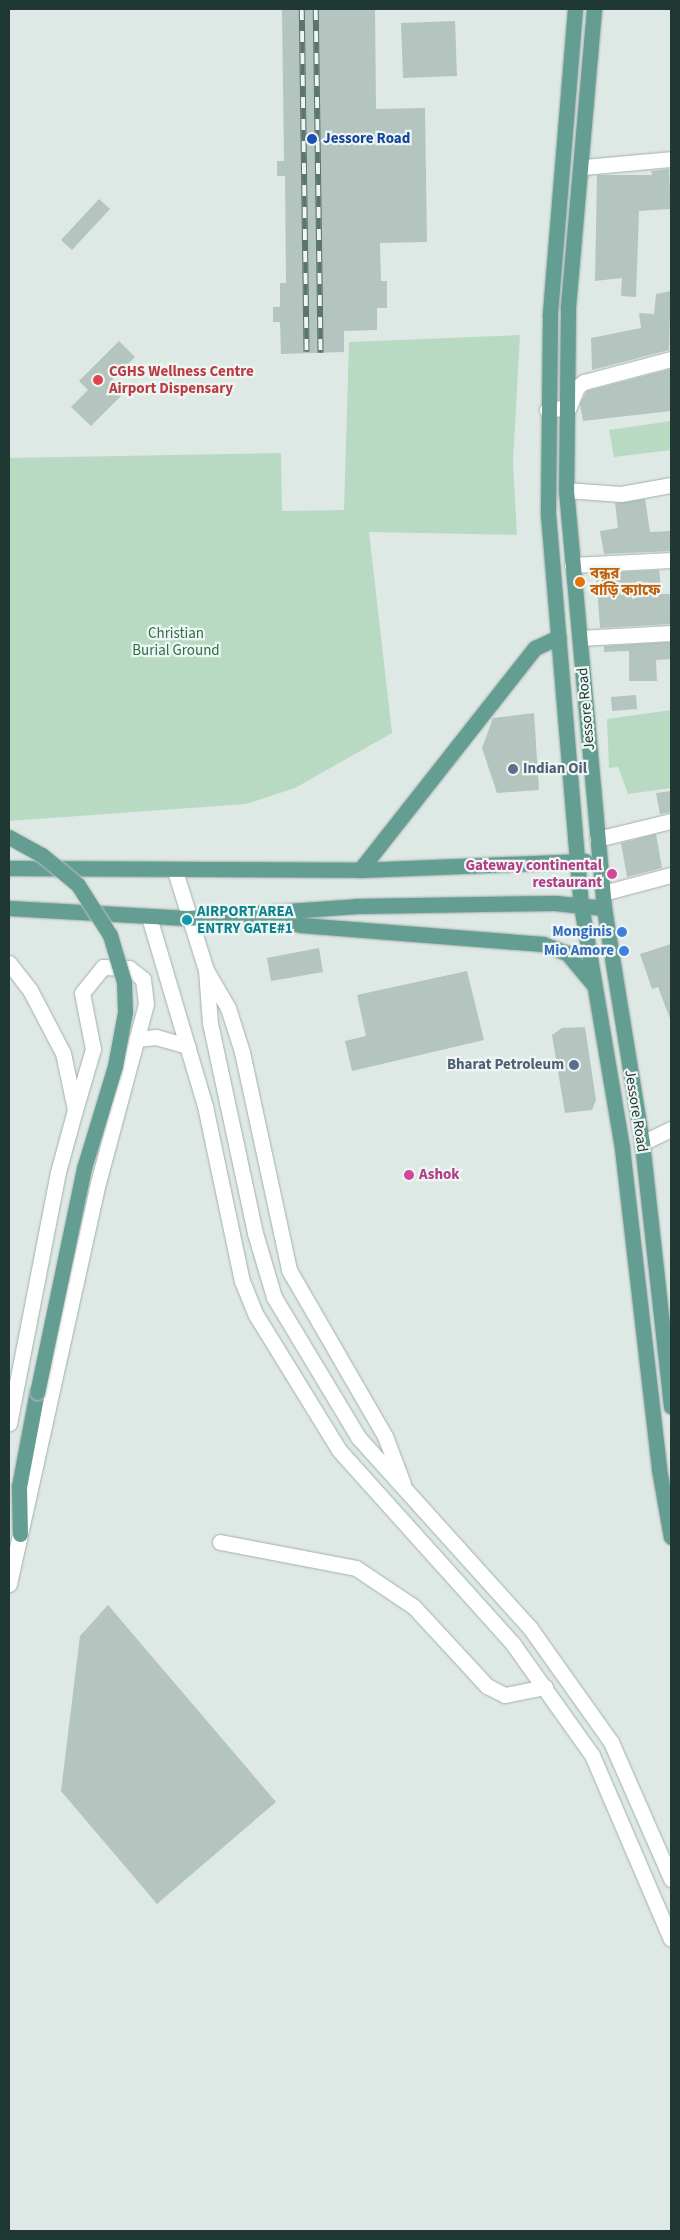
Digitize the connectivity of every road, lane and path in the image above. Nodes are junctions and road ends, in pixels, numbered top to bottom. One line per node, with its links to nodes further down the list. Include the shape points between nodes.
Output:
1 (575, 9): 7 (main road, Jessore Road)
2 (594, 9): 4 (main road, Jessore Road)
3 (671, 159): 4 (street)
4 (583, 167): 6 (main road, Jessore Road, via 568,308)
5 (671, 359): 6 (street, via 584,382)
6 (564, 409): 7 (street); 9 (main road, Jessore Road)
7 (547, 410): 13 (main road, Jessore Road, via 548,514)
8 (671, 485): 9 (street, via 621,494)
9 (566, 490): 11 (main road, Jessore Road)
10 (671, 560): 11 (street)
11 (572, 565): 14 (main road, Jessore Road)
12 (671, 633): 14 (street)
13 (559, 637): 19 (main road, Jessore Road); 21 (main road, via 535,648)
14 (580, 638): 17 (main road, Jessore Road)
15 (671, 821): 17 (street)
16 (9, 837): 41 (main road, bridge, via 42,855 78,885 110,935 124,982 125,1012 115,1066 84,1168 37,1392 19,1486)
17 (597, 839): 18 (main road, Jessore Road)
18 (599, 861): 19 (main road); 24 (main road, Jessore Road)
19 (576, 862): 21 (main road); 25 (main road, Jessore Road)
20 (9, 868): 22 (main road)
21 (360, 870): 22 (main road)
22 (176, 871): 29 (street)
23 (671, 874): 24 (street)
24 (604, 901): 25 (main road); 37 (main road, Jessore Road)
25 (581, 905): 27 (main road, via 464,904); 32 (main road, Jessore Road)
26 (9, 908): 28 (main road)
27 (254, 911): 29 (main road); 32 (main road, via 301,925 543,944 574,958)
28 (149, 917): 29 (main road); 34 (street)
29 (187, 918): 31 (street)
30 (9, 963): 35 (street, via 30,990 63,1053)
31 (206, 970): 40 (street, via 228,1008 242,1052 290,1270 385,1436); 40 (street, via 210,1023 267,1282 345,1419)
32 (595, 989): 42 (main road, Jessore Road, via 622,1148 659,1469)
33 (137, 1038): 34 (street, via 156,1037); 35 (street, via 146,1004 143,980 129,968 104,967 82,993 93,1049); 41 (street, via 98,1183)
34 (188, 1046): 45 (street, via 205,1106 242,1281 256,1315 339,1450 512,1644)
35 (75, 1110): 39 (street, via 58,1172)
36 (671, 1129): 37 (street)
37 (642, 1143): 38 (main road, Jessore Road)
38 (671, 1406)
39 (9, 1423)
40 (406, 1492): 46 (street, via 530,1628 606,1734 621,1758)
41 (20, 1534): 44 (street)
42 (671, 1537)
43 (220, 1542): 45 (street, via 356,1568 414,1607 487,1686 505,1696)
44 (9, 1584)
45 (545, 1687): 47 (street, via 601,1772)
46 (671, 1879)
47 (671, 1939)

